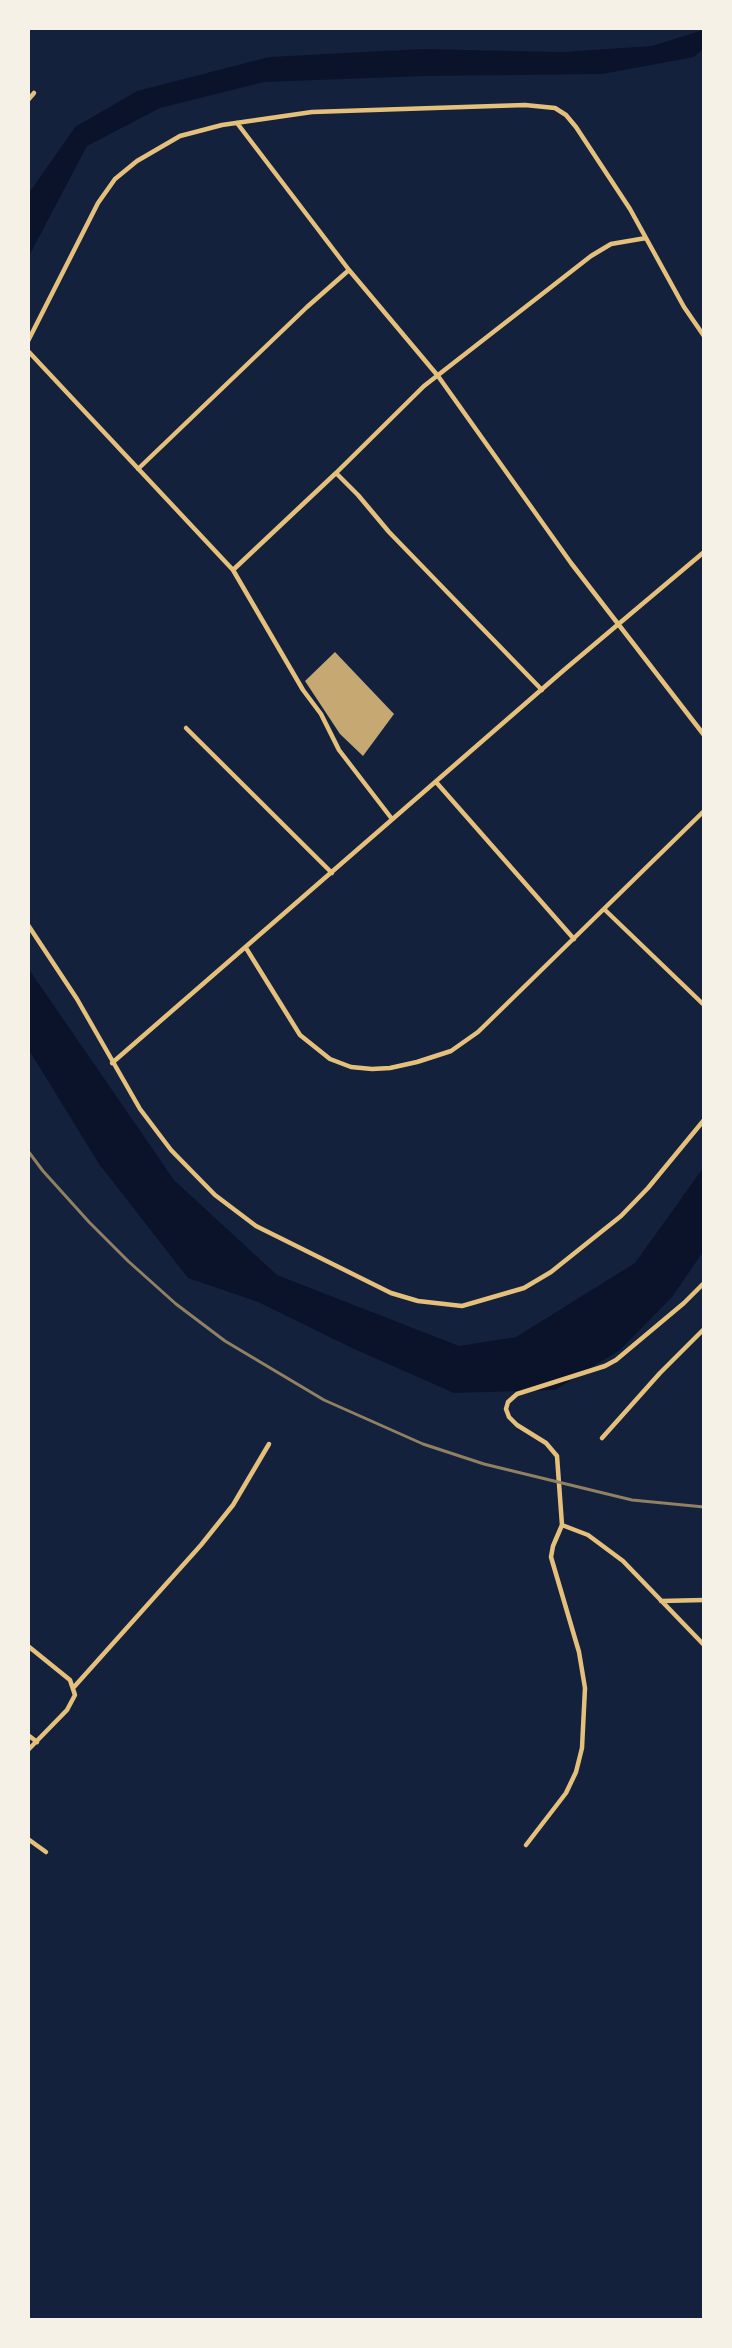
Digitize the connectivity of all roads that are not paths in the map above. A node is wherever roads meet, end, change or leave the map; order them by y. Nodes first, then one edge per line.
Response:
1 (34, 93) dead end
2 (28, 100) edge
3 (237, 123) junction
4 (646, 238) junction
5 (349, 270) junction
6 (704, 336) edge
7 (28, 341) edge
8 (28, 351) edge
9 (438, 376) junction
10 (138, 469) junction
11 (336, 473) junction
12 (704, 552) edge
13 (233, 570) junction
14 (618, 623) junction
15 (542, 690) junction
16 (186, 728) dead end
17 (704, 735) edge
18 (436, 782) junction
19 (704, 811) edge
20 (392, 819) junction
21 (332, 873) junction
22 (604, 909) junction
23 (28, 925) edge
24 (574, 939) junction
25 (246, 948) junction
26 (704, 1005) edge
27 (112, 1063) junction
28 (704, 1120) edge
29 (704, 1283) edge
30 (704, 1329) edge
31 (602, 1438) dead end
32 (269, 1444) dead end
33 (562, 1525) junction
34 (704, 1600) edge
35 (661, 1601) junction
36 (704, 1645) edge
37 (28, 1646) edge
38 (74, 1687) junction
39 (28, 1735) edge
40 (37, 1742) junction
41 (28, 1750) edge
42 (28, 1839) edge
43 (526, 1845) dead end
44 (46, 1852) dead end

1 - 2 street
3 - 4 street
3 - 5 street
3 - 7 street
4 - 6 street
4 - 9 street
5 - 9 street
5 - 10 street
8 - 10 street
9 - 11 street
9 - 14 street
10 - 13 street
11 - 13 street
11 - 15 street
12 - 14 street
13 - 20 street
14 - 15 street
14 - 17 street
15 - 18 street
16 - 21 street
18 - 20 street
18 - 24 street
19 - 22 street
20 - 21 street
21 - 25 street
22 - 24 street
22 - 26 street
23 - 27 street
24 - 25 street
25 - 27 street
27 - 28 street
29 - 33 street
30 - 31 street
32 - 38 street
33 - 35 street
33 - 43 street
34 - 35 street
35 - 36 street
37 - 38 street
38 - 40 street
39 - 40 street
40 - 41 street
42 - 44 street

